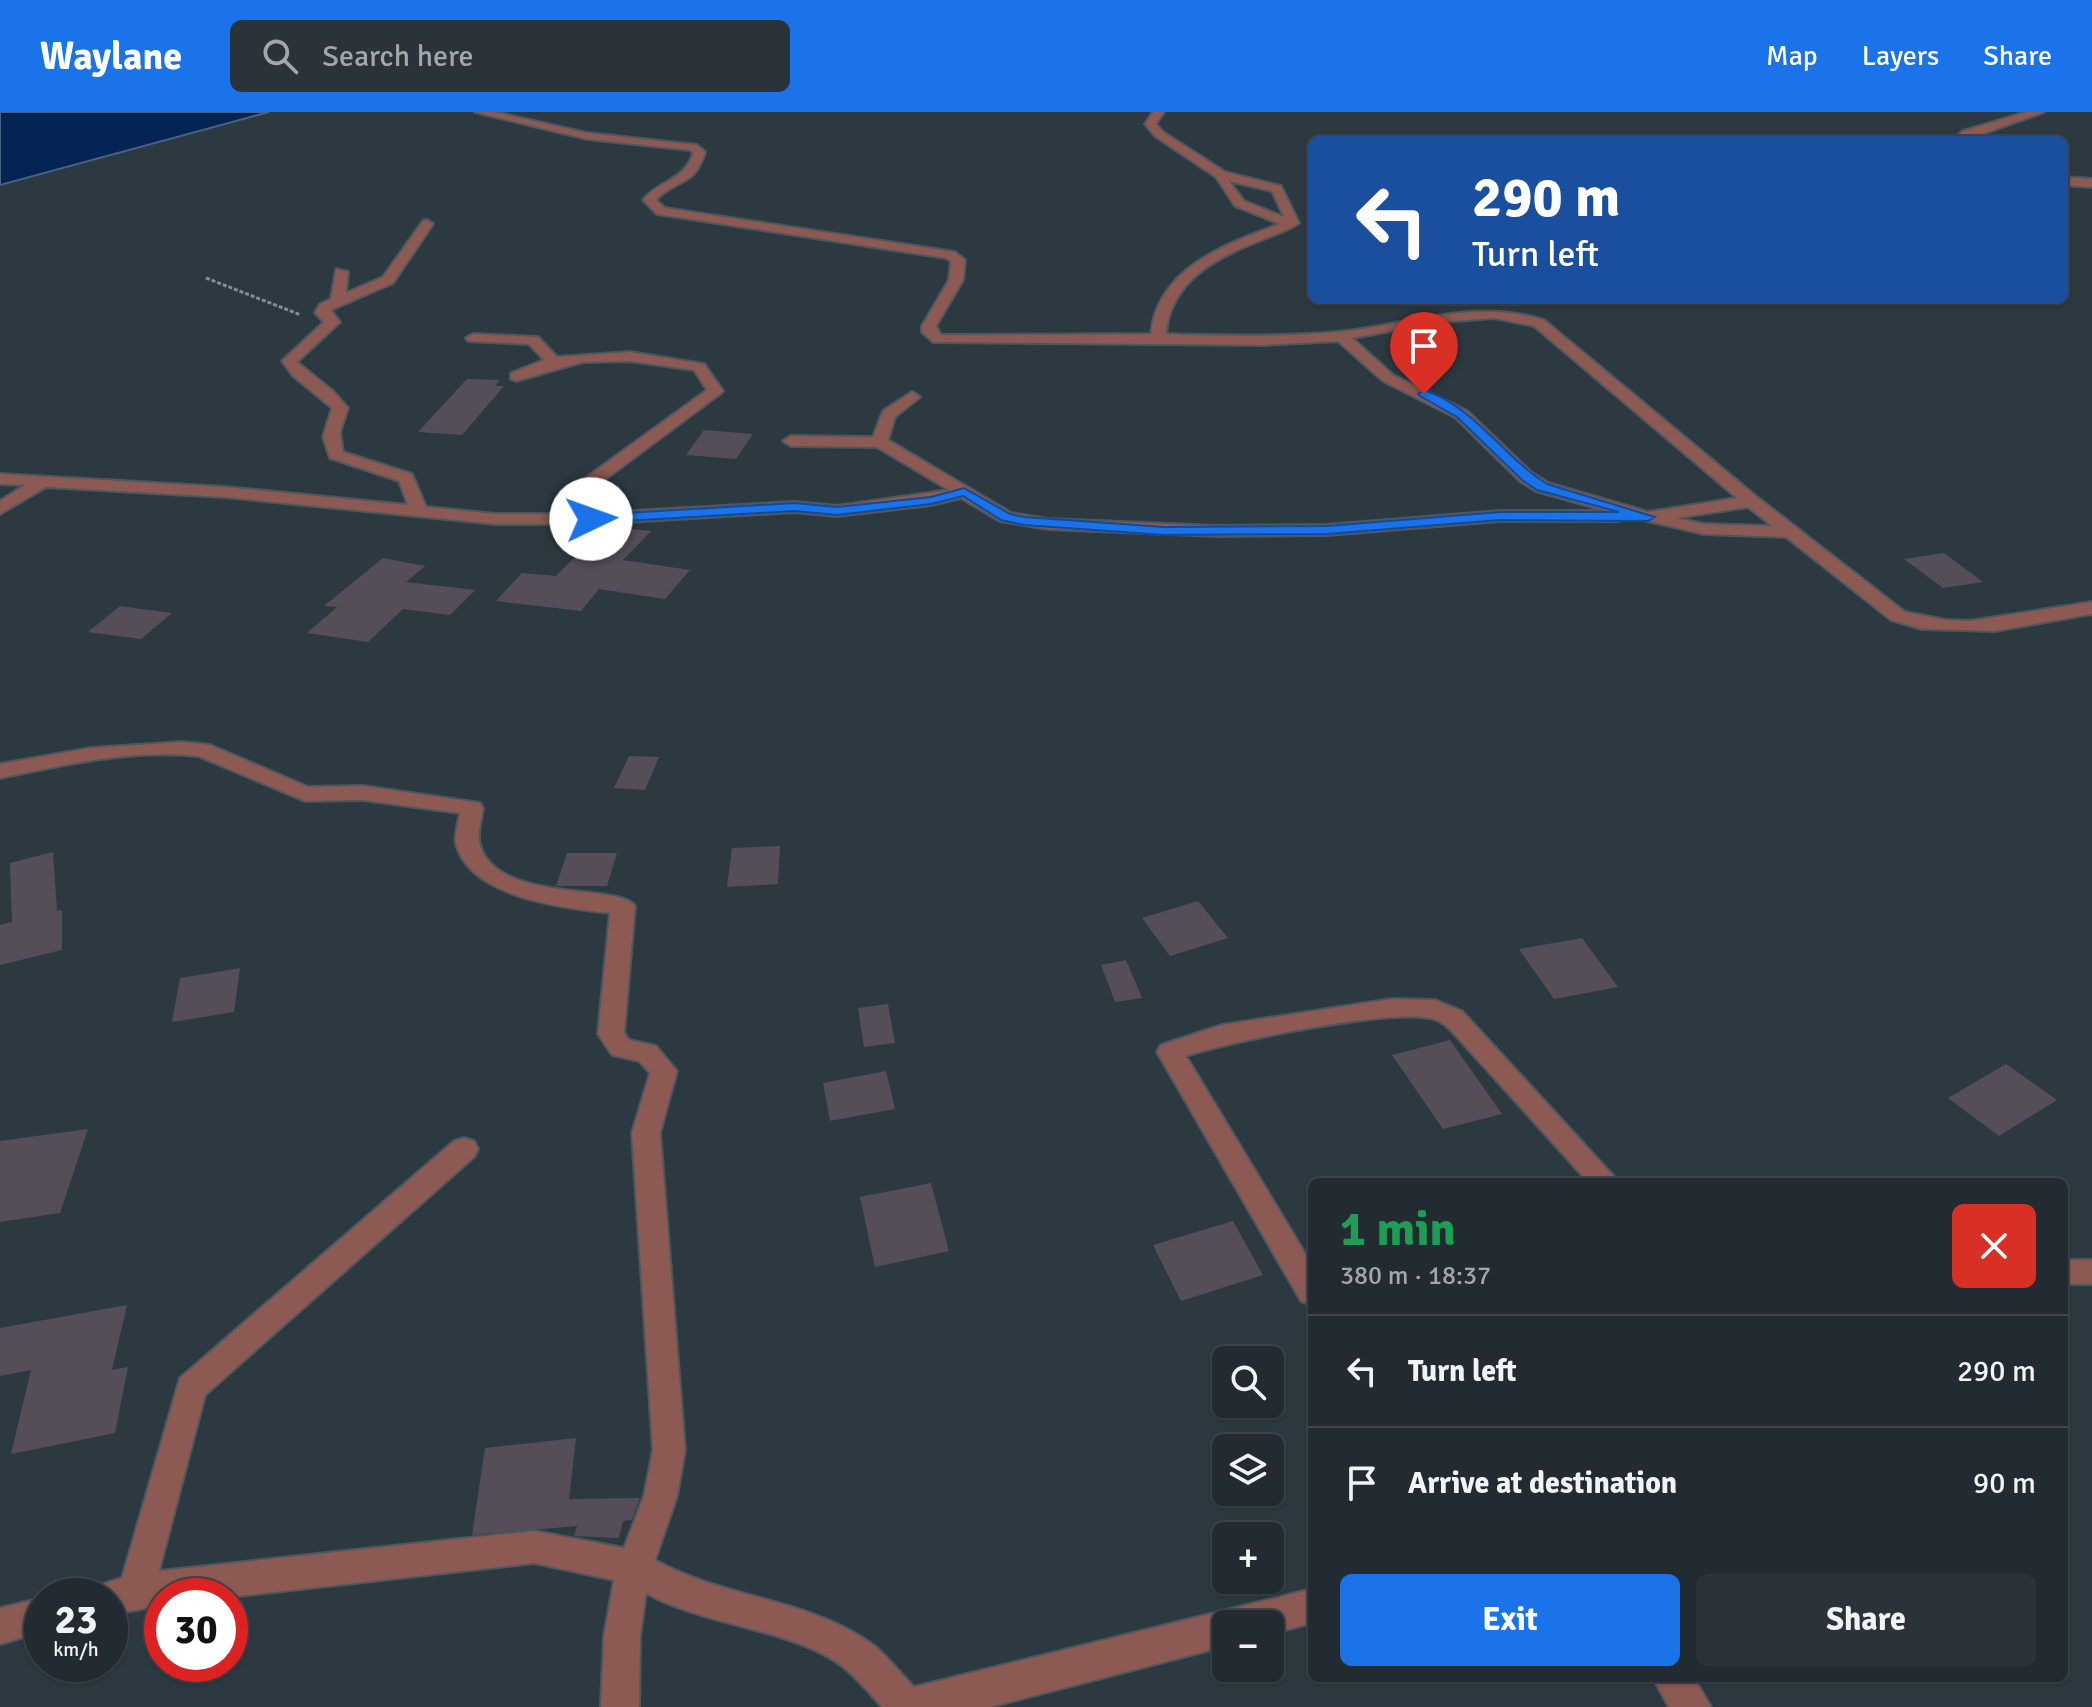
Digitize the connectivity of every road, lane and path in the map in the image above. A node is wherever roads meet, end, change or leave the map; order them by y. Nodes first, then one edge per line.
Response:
1 (480, 112) edge
2 (1159, 112) edge
3 (2039, 112) edge
4 (1963, 136) edge
5 (2092, 172) edge
6 (1221, 175) junction
7 (2068, 180) edge
8 (2068, 180) edge
9 (2092, 183) edge
10 (1293, 223) junction
11 (427, 224) dead end
12 (341, 272) dead end
13 (206, 278) dead end
14 (338, 301) junction
15 (322, 313) junction
16 (1341, 336) junction
17 (473, 338) dead end
18 (1158, 338) junction
19 (554, 362) junction
20 (516, 376) dead end
21 (912, 397) dead end
22 (791, 441) dead end
23 (880, 442) junction
24 (0, 479) edge
25 (43, 481) junction
26 (964, 492) junction
27 (1751, 501) junction
28 (0, 509) edge
29 (419, 511) junction
30 (1648, 517) junction
31 (591, 519) junction
32 (1790, 532) junction
33 (2092, 608) edge
34 (0, 771) edge
35 (464, 1149) dead end
36 (1601, 1178) edge
37 (2068, 1272) edge
38 (2092, 1272) edge
39 (1308, 1285) edge
40 (634, 1567) junction
41 (128, 1579) edge
42 (128, 1593) edge
43 (1308, 1607) edge
44 (1284, 1613) edge
45 (24, 1620) edge
46 (0, 1626) edge
47 (1212, 1632) edge
48 (1674, 1682) edge
49 (620, 1707) edge
50 (907, 1707) edge
51 (1692, 1707) edge

1 - 18 street
2 - 6 street
3 - 4 street
5 - 7 street
6 - 10 street
6 - 10 street
8 - 9 street
10 - 18 street
11 - 14 street
12 - 14 street
13 - 15 path
14 - 15 street
15 - 29 street
16 - 18 street
16 - 27 street
16 - 30 street
17 - 19 street
19 - 20 street
19 - 31 street
21 - 23 street
22 - 23 street
23 - 26 street
24 - 25 street
25 - 28 street
25 - 29 street
26 - 30 street
26 - 31 street
27 - 30 street
27 - 32 street
29 - 31 street
30 - 32 street
32 - 33 street
34 - 40 street
35 - 41 street
36 - 39 street
37 - 38 street
40 - 42 street
40 - 49 street
40 - 50 street
43 - 44 street
45 - 46 street
47 - 50 street
48 - 51 street

